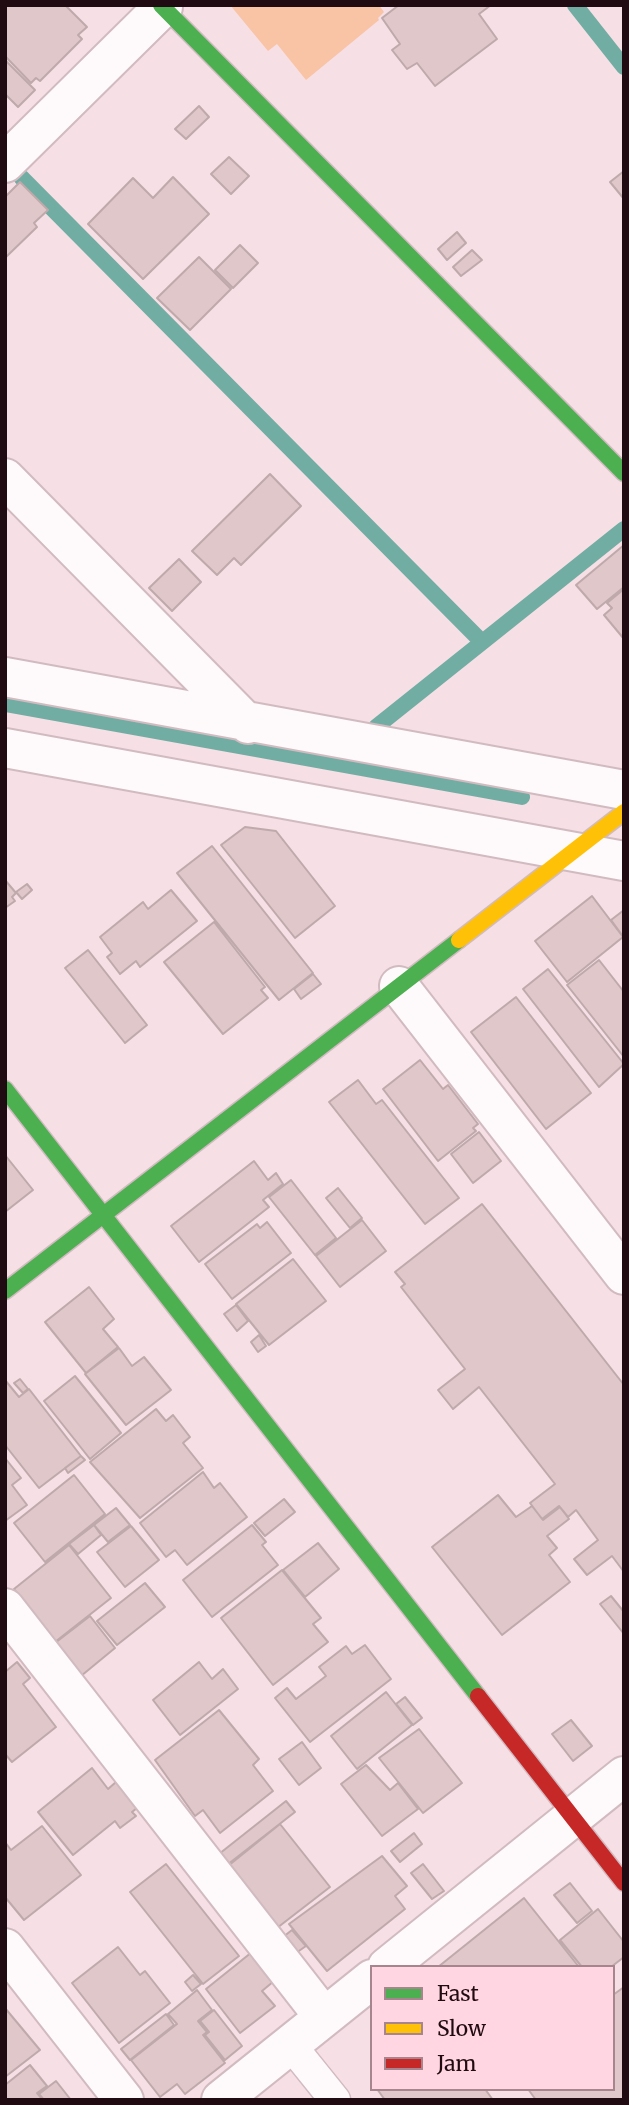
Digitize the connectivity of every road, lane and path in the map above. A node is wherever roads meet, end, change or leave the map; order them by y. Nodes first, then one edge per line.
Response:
1 (163, 6) edge
2 (5, 163) edge
3 (624, 473) edge
4 (5, 478) edge
5 (5, 677) edge
6 (248, 724) junction
7 (5, 748) edge
8 (624, 790) edge
9 (624, 812) edge
10 (571, 852) junction
11 (624, 861) edge
12 (399, 986) junction
13 (5, 1088) edge
14 (104, 1215) junction
15 (624, 1275) edge
16 (5, 1291) edge
17 (5, 1608) edge
18 (624, 1776) edge
19 (573, 1817) junction
20 (624, 1883) edge
21 (5, 1948) edge
22 (389, 1965) edge
23 (370, 1981) edge
24 (324, 2017) junction
25 (290, 2044) junction
26 (124, 2100) edge
27 (221, 2100) edge
28 (335, 2100) edge

1 - 2 street
1 - 3 street
4 - 6 street
5 - 6 street
6 - 8 street
7 - 10 street
9 - 10 street
10 - 11 street
10 - 12 street
12 - 14 street
12 - 15 street
13 - 14 street
14 - 16 street
14 - 19 street
17 - 24 street
18 - 19 street
19 - 20 street
19 - 22 street
21 - 26 street
23 - 24 street
24 - 25 street
25 - 27 street
25 - 28 lane

